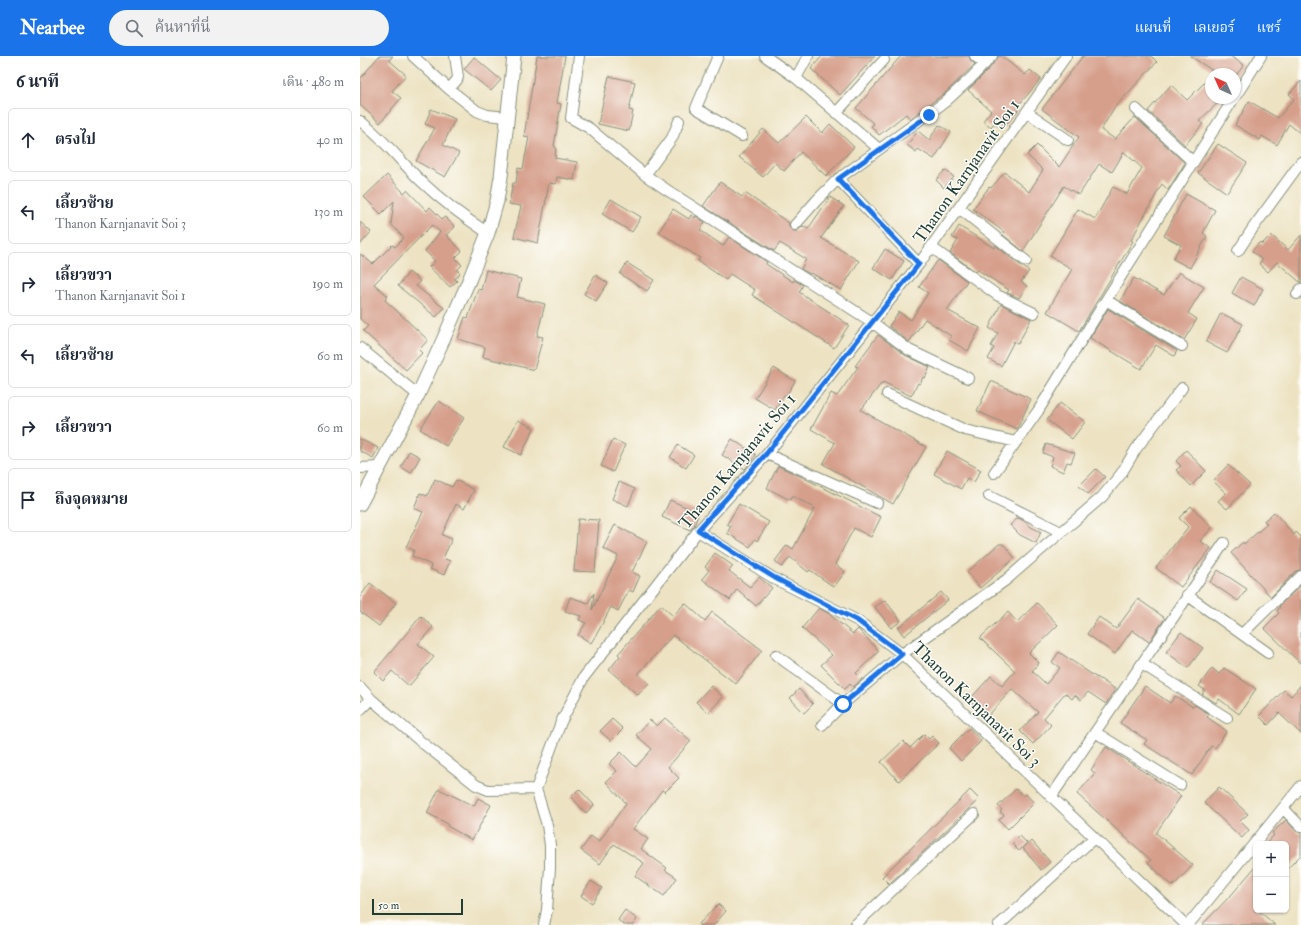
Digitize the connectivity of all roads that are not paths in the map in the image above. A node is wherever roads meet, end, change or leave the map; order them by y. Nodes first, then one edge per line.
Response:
1 (413, 56) edge
2 (455, 56) edge
3 (514, 56) edge
4 (579, 56) edge
5 (718, 56) edge
6 (764, 56) edge
7 (808, 56) edge
8 (975, 56) edge
9 (1066, 56) edge
10 (1261, 56) edge
11 (884, 60) dead end
12 (988, 60) edge
13 (796, 78) junction
14 (1241, 88) edge
15 (449, 89) junction
16 (1230, 104) edge
17 (1136, 109) dead end
18 (1027, 112) junction
19 (836, 113) junction
20 (507, 117) junction
21 (360, 121) edge
22 (679, 121) dead end
23 (742, 136) dead end
24 (1068, 140) dead end
25 (879, 149) junction
26 (1193, 162) junction
27 (1301, 162) edge
28 (645, 175) junction
29 (838, 179) junction
30 (959, 208) junction
31 (795, 225) dead end
32 (488, 233) junction
33 (931, 247) junction
34 (1238, 251) dead end
35 (1026, 261) dead end
36 (919, 264) junction
37 (1106, 300) junction
38 (1034, 313) dead end
39 (872, 322) junction
40 (1182, 346) dead end
41 (360, 348) edge
42 (968, 378) dead end
43 (1182, 388) dead end
44 (887, 394) dead end
45 (418, 395) junction
46 (1016, 442) junction
47 (766, 454) junction
48 (380, 466) junction
49 (360, 468) edge
50 (994, 472) dead end
51 (989, 496) dead end
52 (360, 504) edge
53 (876, 504) dead end
54 (698, 530) junction
55 (1061, 532) junction
56 (1224, 543) dead end
57 (1301, 576) edge
58 (1187, 595) junction
59 (1242, 634) junction
60 (1268, 653) dead end
61 (902, 654) junction
62 (776, 655) dead end
63 (1142, 664) junction
64 (360, 687) edge
65 (371, 699) junction
66 (843, 704) junction
67 (360, 710) edge
68 (1227, 718) dead end
69 (822, 725) dead end
70 (1095, 732) junction
71 (1180, 785) dead end
72 (1301, 786) edge
73 (536, 789) junction
74 (1051, 797) junction
75 (1283, 808) junction
76 (974, 814) dead end
77 (1301, 827) edge
78 (1094, 838) junction
79 (544, 925) edge
80 (855, 925) edge
81 (999, 925) edge
82 (1187, 925) edge

1 - 15 street
2 - 15 street
3 - 20 street
4 - 28 street
5 - 23 street
6 - 13 street
7 - 13 street
8 - 12 street
9 - 18 street, Thanon Karnjanavit Soi 1
10 - 14 street
11 - 19 street
12 - 25 street
13 - 19 street
15 - 20 street
16 - 26 street
17 - 26 street
18 - 24 street
18 - 30 street, Thanon Karnjanavit Soi 1
19 - 25 street
20 - 32 street
21 - 32 street
22 - 28 street
25 - 29 street
26 - 37 street
27 - 34 street
28 - 39 street
29 - 31 street
29 - 36 street
30 - 33 street, Thanon Karnjanavit Soi 1
30 - 35 street
32 - 45 street
33 - 36 street, Thanon Karnjanavit Soi 1
33 - 38 street
36 - 39 street, Thanon Karnjanavit Soi 1
37 - 40 street
37 - 46 street
39 - 42 street
39 - 47 street, Thanon Karnjanavit Soi 1
41 - 45 street
43 - 55 street
44 - 46 street
45 - 48 street
46 - 50 street
47 - 53 street
47 - 54 street, Thanon Karnjanavit Soi 1
48 - 49 street
48 - 52 street
51 - 55 street
54 - 61 street, Thanon Karnjanavit Soi 3
54 - 73 street, Thanon Karnjanavit Soi 1
55 - 61 street
56 - 58 street
57 - 59 street
58 - 59 street
58 - 63 street
59 - 60 street
61 - 66 street
61 - 74 street, Thanon Karnjanavit Soi 3
62 - 66 street
63 - 68 street
63 - 70 street
64 - 65 street
65 - 67 street
65 - 73 street
66 - 69 street
70 - 71 street
70 - 74 street
72 - 75 street
73 - 79 street
74 - 78 street, Thanon Karnjanavit Soi 3
75 - 77 street
75 - 82 street
76 - 80 street
78 - 81 street
78 - 82 street, Thanon Karnjanavit Soi 3

